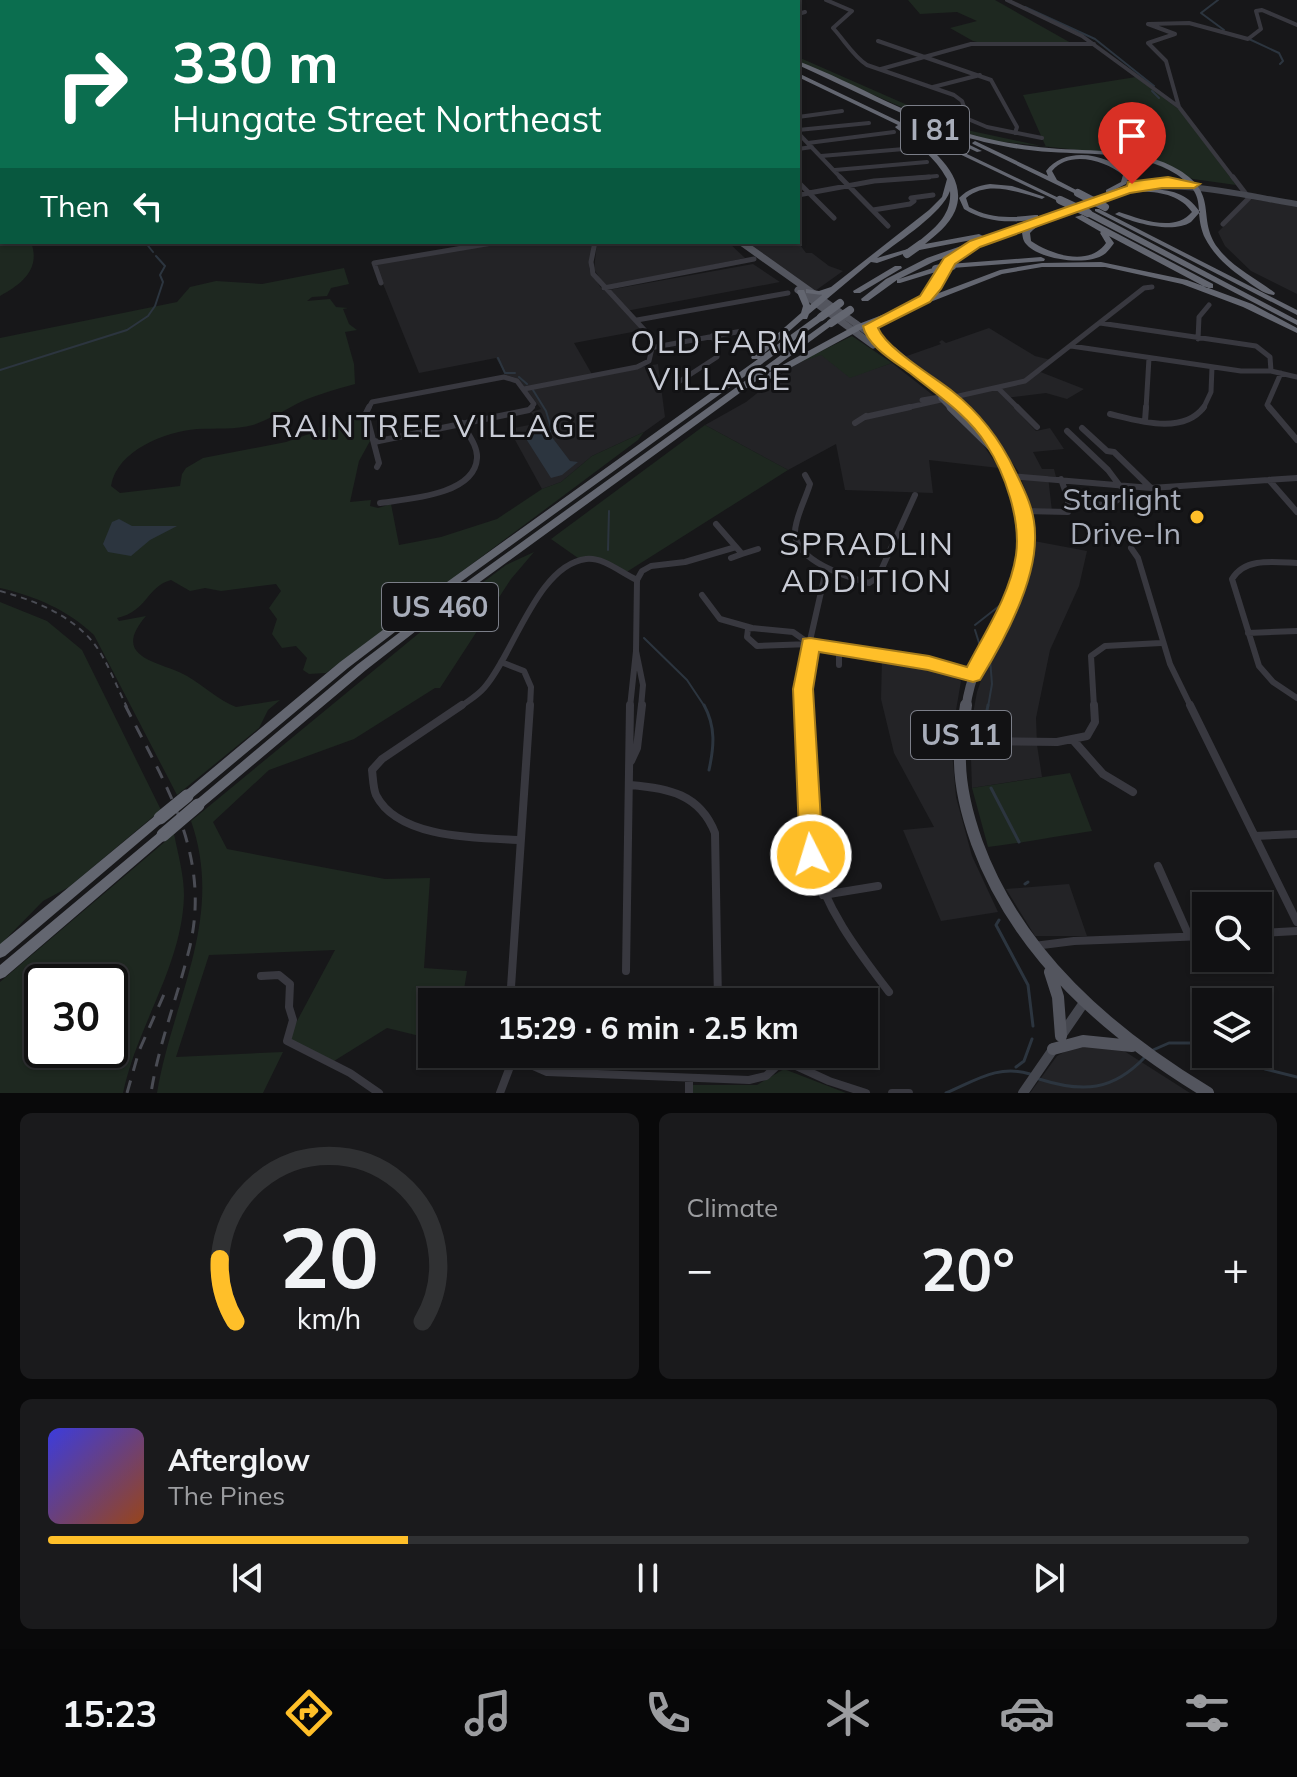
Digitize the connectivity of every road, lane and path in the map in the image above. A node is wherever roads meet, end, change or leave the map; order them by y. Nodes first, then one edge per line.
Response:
1 (826, 0) edge
2 (1007, 0) edge
3 (805, 12) dead end
4 (800, 13) edge
5 (1297, 25) edge
6 (878, 41) dead end
7 (1094, 44) junction
8 (929, 58) junction
9 (800, 67) edge
10 (800, 67) edge
11 (878, 70) junction
12 (980, 75) junction
13 (800, 79) edge
14 (800, 79) edge
15 (932, 87) junction
16 (1179, 107) junction
17 (842, 111) dead end
18 (800, 117) edge
19 (869, 123) dead end
20 (943, 129) junction
21 (896, 130) junction
22 (800, 131) edge
23 (800, 133) edge
24 (1015, 133) junction
25 (1042, 138) dead end
26 (810, 145) junction
27 (800, 148) edge
28 (916, 148) dead end
29 (821, 156) junction
30 (927, 162) dead end
31 (835, 170) junction
32 (937, 176) dead end
33 (951, 177) junction
34 (1054, 181) junction
35 (1192, 183) junction
36 (800, 184) edge
37 (849, 185) junction
38 (1113, 192) junction
39 (809, 193) junction
40 (1246, 193) junction
41 (800, 195) edge
42 (933, 195) dead end
43 (1074, 195) junction
44 (1042, 197) junction
45 (1056, 201) junction
46 (1297, 204) edge
47 (873, 210) junction
48 (1092, 212) junction
49 (1119, 214) junction
50 (834, 218) dead end
51 (1037, 219) junction
52 (1093, 224) junction
53 (1223, 224) dead end
54 (888, 226) dead end
55 (991, 232) junction
56 (486, 244) edge
57 (595, 244) edge
58 (739, 244) edge
59 (975, 244) junction
60 (759, 260) junction
61 (1105, 265) junction
62 (858, 269) junction
63 (381, 283) dead end
64 (836, 287) junction
65 (1152, 287) dead end
66 (604, 288) junction
67 (857, 291) junction
68 (805, 292) junction
69 (788, 293) dead end
70 (1271, 293) junction
71 (865, 299) junction
72 (820, 302) junction
73 (1209, 305) dead end
74 (913, 306) junction
75 (1249, 306) junction
76 (1297, 306) edge
77 (1297, 313) edge
78 (804, 317) junction
79 (637, 320) junction
80 (876, 321) junction
81 (1100, 323) junction
82 (1297, 323) edge
83 (856, 329) junction
84 (742, 331) dead end
85 (1297, 331) edge
86 (712, 336) junction
87 (1198, 339) junction
88 (1071, 346) junction
89 (650, 348) junction
90 (887, 349) junction
91 (1149, 358) junction
92 (1212, 367) junction
93 (1271, 371) junction
94 (1281, 373) junction
95 (1297, 377) edge
96 (677, 383) dead end
97 (998, 388) junction
98 (524, 389) junction
99 (945, 397) junction
100 (1110, 414) dead end
101 (688, 419) junction
102 (1145, 421) junction
103 (462, 423) junction
104 (855, 423) dead end
105 (1037, 427) dead end
106 (1082, 428) dead end
107 (1067, 431) dead end
108 (1297, 440) edge
109 (374, 442) junction
110 (1107, 451) junction
111 (1096, 457) junction
112 (377, 467) dead end
113 (805, 475) dead end
114 (1011, 476) junction
115 (1297, 478) edge
116 (1061, 479) junction
117 (1269, 480) junction
118 (1121, 486) junction
119 (1151, 488) junction
120 (915, 495) dead end
121 (1068, 499) junction
122 (380, 503) dead end
123 (1024, 511) junction
124 (1297, 512) edge
125 (716, 524) dead end
126 (736, 547) junction
127 (1131, 548) dead end
128 (758, 549) dead end
129 (742, 554) junction
130 (731, 558) dead end
131 (1297, 563) edge
132 (826, 570) junction
133 (637, 580) junction
134 (702, 595) dead end
135 (752, 628) junction
136 (778, 630) junction
137 (1297, 631) edge
138 (1248, 633) junction
139 (799, 635) junction
140 (1161, 643) junction
141 (778, 644) junction
142 (797, 644) junction
143 (810, 644) junction
144 (839, 649) junction
145 (501, 662) junction
146 (839, 665) dead end
147 (973, 676) junction
148 (1297, 698) edge
149 (1073, 740) junction
150 (960, 741) junction
151 (630, 785) junction
152 (1133, 792) dead end
153 (1297, 834) edge
154 (1255, 836) junction
155 (520, 840) junction
156 (1158, 866) dead end
157 (878, 886) dead end
158 (823, 895) junction
159 (1297, 922) edge
160 (1297, 931) edge
161 (1272, 932) edge
162 (1189, 936) joint
163 (1032, 947) junction
164 (0, 952) edge
165 (1049, 968) junction
166 (626, 971) dead end
167 (0, 973) edge
168 (261, 976) dead end
169 (511, 988) edge
170 (718, 988) edge
171 (889, 992) dead end
172 (1083, 1004) junction
173 (1061, 1036) junction
174 (1133, 1047) junction
175 (1053, 1049) junction
176 (509, 1068) edge
177 (540, 1068) edge
178 (775, 1068) edge
179 (800, 1068) edge
180 (689, 1078) junction
181 (379, 1093) edge
182 (500, 1093) edge
183 (689, 1093) edge
184 (866, 1093) edge
185 (892, 1093) edge
186 (909, 1093) edge
187 (1023, 1093) edge
188 (1208, 1093) edge

1 - 11 street
2 - 7 street
3 - 4 street
5 - 16 street
6 - 8 street
7 - 8 street
7 - 16 street
8 - 11 street
8 - 12 street
9 - 20 highway
10 - 43 highway, I 81
11 - 15 street
12 - 15 street
12 - 24 street
13 - 21 highway
14 - 45 highway, I 81
15 - 24 street
16 - 40 street
17 - 18 street
19 - 22 street
20 - 34 highway
20 - 35 highway
21 - 26 street
21 - 33 highway
21 - 44 highway
23 - 26 street
24 - 25 street
26 - 27 street
26 - 29 street
28 - 29 street
29 - 31 street
30 - 31 street
31 - 37 street
32 - 37 street
33 - 62 highway
33 - 67 highway, US 460, bridge
34 - 38 highway
34 - 43 highway
35 - 38 street
35 - 40 street
35 - 70 highway
36 - 39 street
37 - 39 street
37 - 47 street
38 - 49 highway, US 460
38 - 51 highway, US 460
39 - 41 street
39 - 50 street
40 - 46 street
40 - 53 street
42 - 47 street
43 - 48 highway, I 81
44 - 45 highway
44 - 51 highway
45 - 48 highway
47 - 54 street
48 - 49 highway, US 460
48 - 52 highway
48 - 77 highway, I 81
48 - 82 highway, I 81
49 - 70 highway
51 - 52 highway
51 - 55 highway, US 460
51 - 59 highway, US 460
52 - 75 highway
55 - 62 highway
55 - 67 highway, US 460
56 - 63 street
57 - 66 street
58 - 60 main road, US 11
59 - 71 highway, US 460
59 - 74 highway
60 - 66 street
60 - 68 main road, US 11
60 - 68 main road, US 11
61 - 71 highway, bridge
61 - 74 highway
61 - 75 highway
62 - 64 highway
64 - 68 highway
64 - 72 highway
65 - 81 street
66 - 79 street
67 - 101 highway, US 460, bridge
68 - 72 main road, US 11
68 - 78 highway
69 - 79 street
70 - 76 highway
71 - 101 highway, US 460, bridge
72 - 78 highway
72 - 83 main road, US 11
73 - 87 street
74 - 80 highway
75 - 85 highway
78 - 101 highway
79 - 89 street
80 - 83 highway
80 - 90 highway
81 - 87 street
81 - 88 street
83 - 90 main road, US 11
83 - 99 main road, US 11
83 - 101 highway
84 - 86 street
86 - 89 street
86 - 96 street
87 - 93 street
88 - 91 street
88 - 97 street
89 - 98 street
90 - 99 main road, US 11
91 - 92 street
91 - 102 street
92 - 93 street
92 - 102 street
93 - 94 street
94 - 95 street
94 - 108 street
97 - 99 street
97 - 105 street
98 - 103 street
98 - 109 street
99 - 104 street
99 - 114 main road, US 11
100 - 102 street
101 - 164 highway, US 460, bridge
101 - 167 highway, US 460, bridge
103 - 109 street
103 - 122 street
106 - 110 street
107 - 111 street
109 - 112 street
110 - 111 street
110 - 119 street
111 - 118 street
113 - 132 street
114 - 116 street
114 - 123 main road, US 11
115 - 117 street
116 - 118 street
116 - 121 street
117 - 119 street
117 - 124 street
118 - 119 street
118 - 121 street
120 - 132 street
121 - 123 street
123 - 147 main road, US 11
125 - 126 street
126 - 129 street
126 - 133 street
127 - 140 street
128 - 129 street
129 - 130 street
131 - 138 street
132 - 143 street
133 - 145 street
133 - 151 street
134 - 135 street
135 - 136 street
135 - 141 street
136 - 139 street
136 - 141 street
137 - 138 street
138 - 148 street
139 - 142 street
139 - 143 street
140 - 149 street
140 - 154 street
141 - 142 street
142 - 143 street
143 - 144 street
143 - 158 street
144 - 146 street
144 - 147 street
145 - 155 street
145 - 155 street
147 - 150 main road, US 11
149 - 150 street
149 - 152 street
150 - 163 main road, US 11
151 - 166 street
151 - 170 street
153 - 154 street
154 - 159 street
155 - 169 street
156 - 162 street
157 - 158 street
158 - 171 street
160 - 161 street
162 - 163 street
163 - 165 main road, US 11
165 - 172 main road, US 11
165 - 173 main road
168 - 181 street
172 - 173 street
172 - 174 main road, US 11
173 - 175 street
174 - 175 main road
174 - 188 main road, US 11
175 - 187 street
176 - 182 street
177 - 180 street
178 - 180 street
179 - 184 street
180 - 183 street
185 - 186 street

